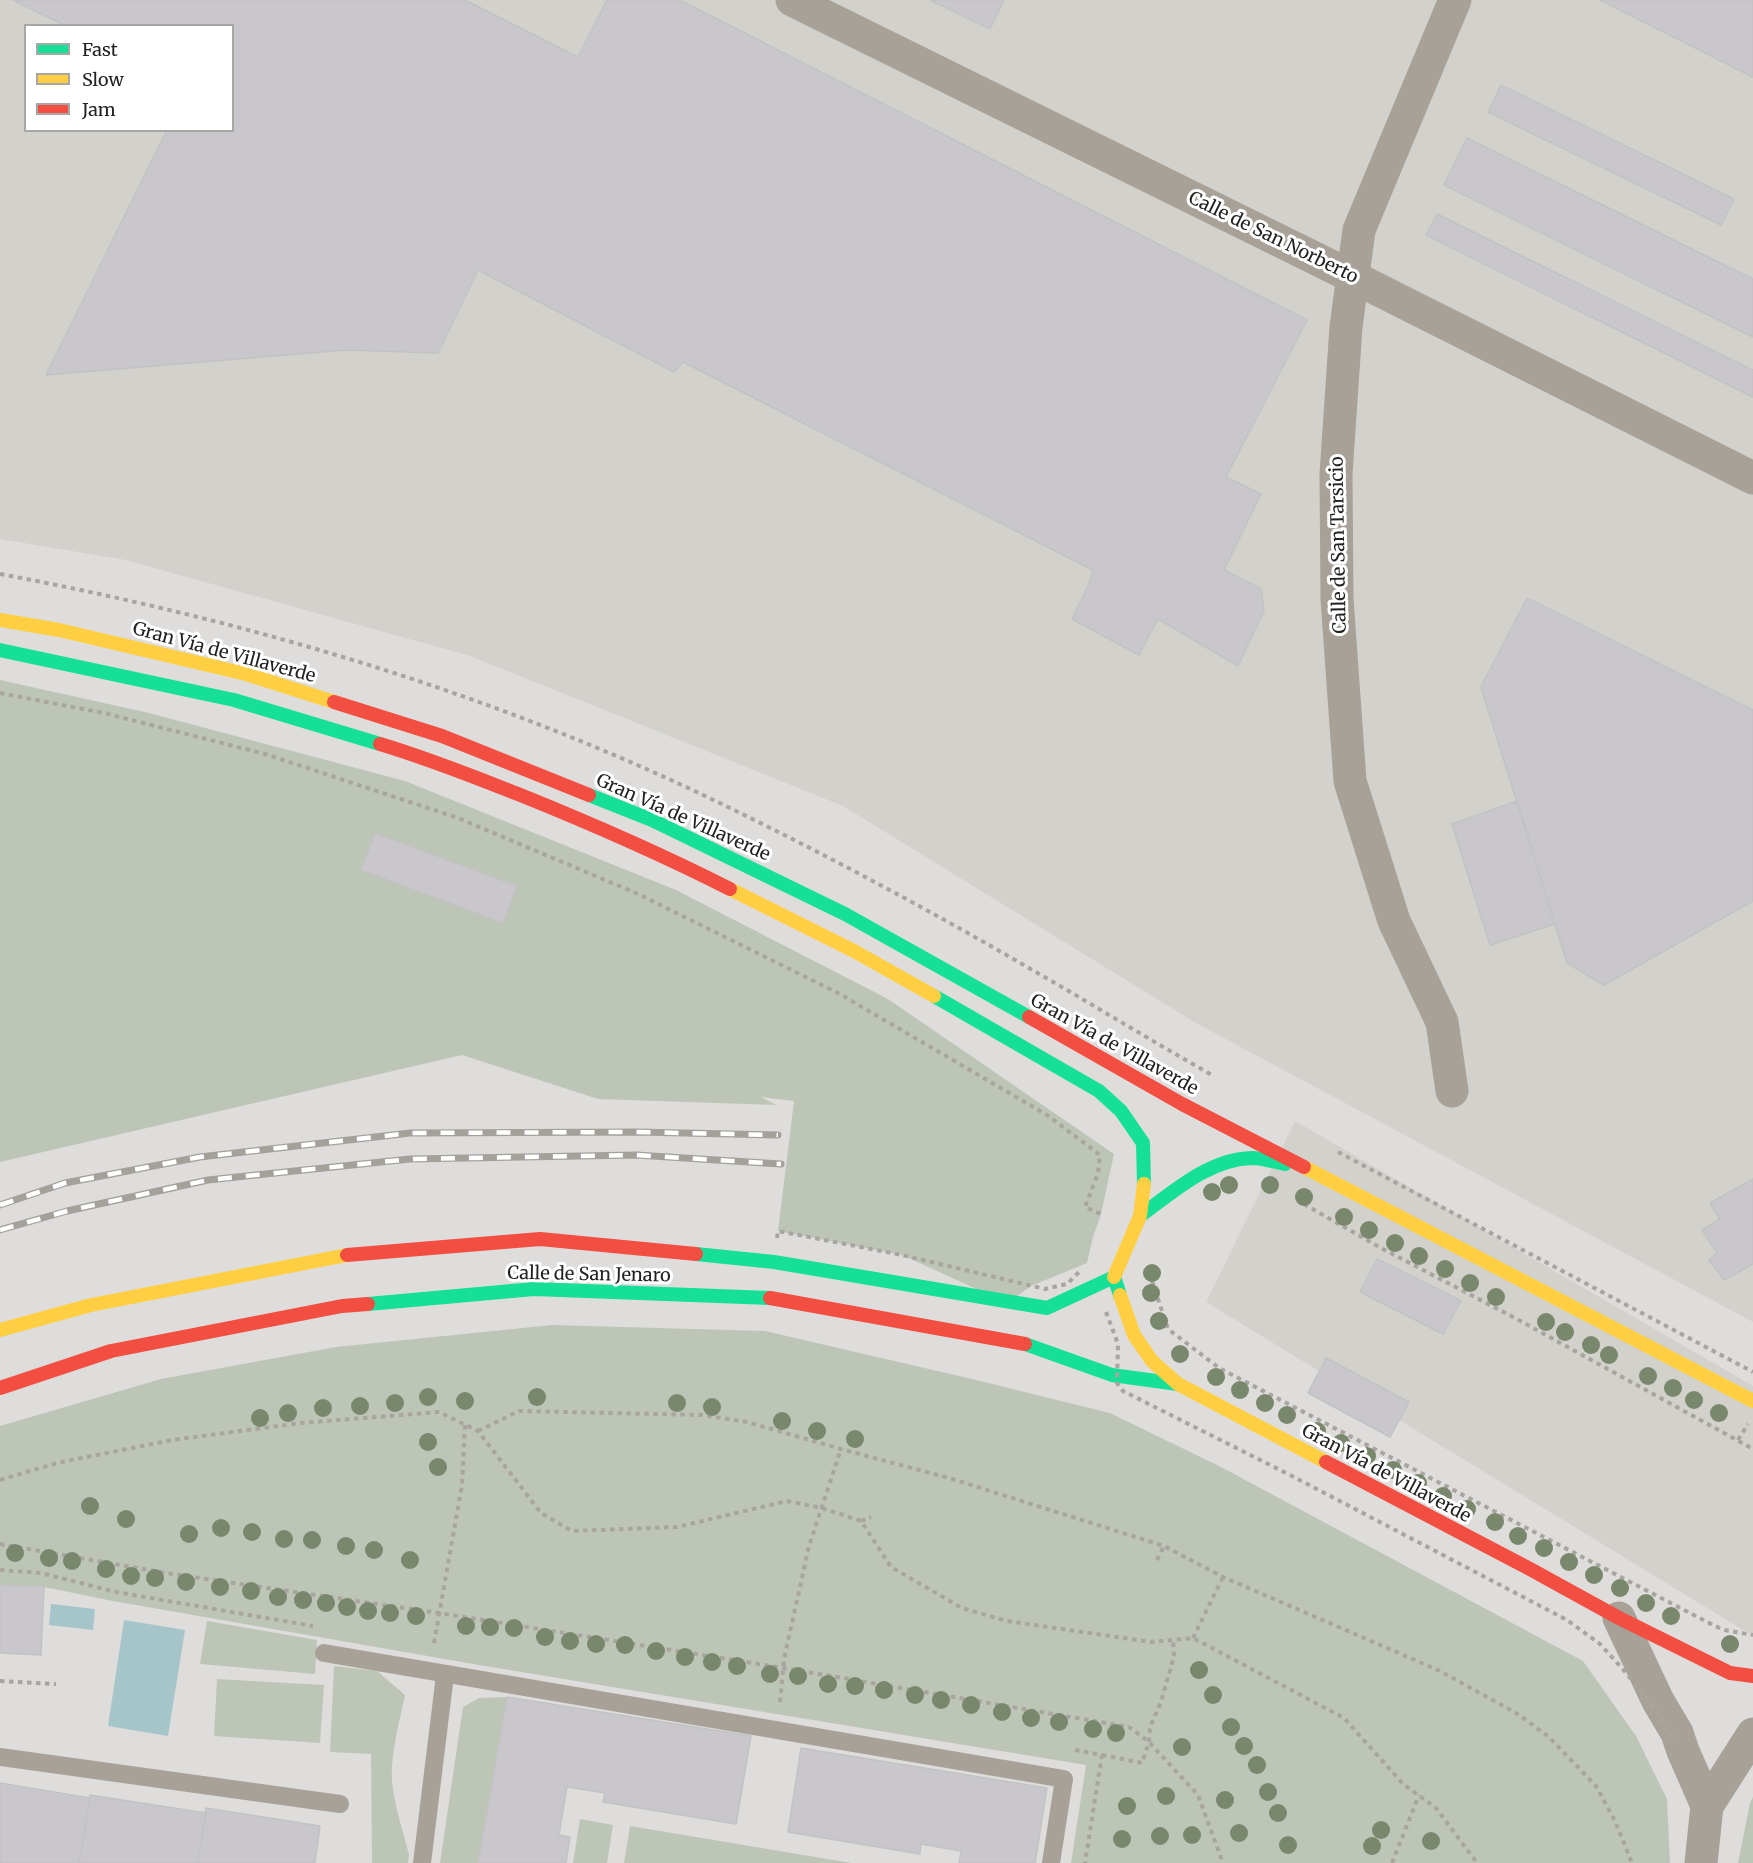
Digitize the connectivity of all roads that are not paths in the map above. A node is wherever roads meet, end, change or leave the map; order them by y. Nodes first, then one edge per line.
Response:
1 (792, 0) edge
2 (1455, 0) edge
3 (1353, 277) junction
4 (1753, 478) edge
5 (0, 620) edge
6 (0, 650) edge
7 (1452, 1091) dead end
8 (1304, 1167) junction
9 (1140, 1216) junction
10 (1114, 1277) junction
11 (0, 1330) edge
12 (1178, 1384) junction
13 (0, 1388) edge
14 (1753, 1401) edge
15 (1619, 1618) junction
16 (324, 1653) dead end
17 (445, 1675) junction
18 (1753, 1676) edge
19 (1753, 1734) edge
20 (0, 1757) edge
21 (340, 1804) dead end
22 (1707, 1806) junction
23 (422, 1863) edge
24 (1051, 1863) edge
25 (1701, 1863) edge

1 - 3 street, Calle de San Norberto
2 - 3 street, Calle de San Tarsicio
3 - 4 street, Calle de San Norberto
3 - 7 street, Calle de San Tarsicio
5 - 8 street, Gran Vía de Villaverde, bridge
6 - 9 street, bridge
8 - 9 street, Gran Vía de Villaverde, bridge
8 - 14 street, Gran Vía de Villaverde
9 - 10 street, bridge
10 - 11 street, Calle de San Jenaro
10 - 12 street, Gran Vía de Villaverde
12 - 13 street, Calle de San Jenaro
12 - 15 street, Gran Vía de Villaverde
15 - 18 street, Gran Vía de Villaverde
15 - 22 street
16 - 17 lane
17 - 23 lane
17 - 24 lane
19 - 22 street
20 - 21 lane
22 - 25 street

